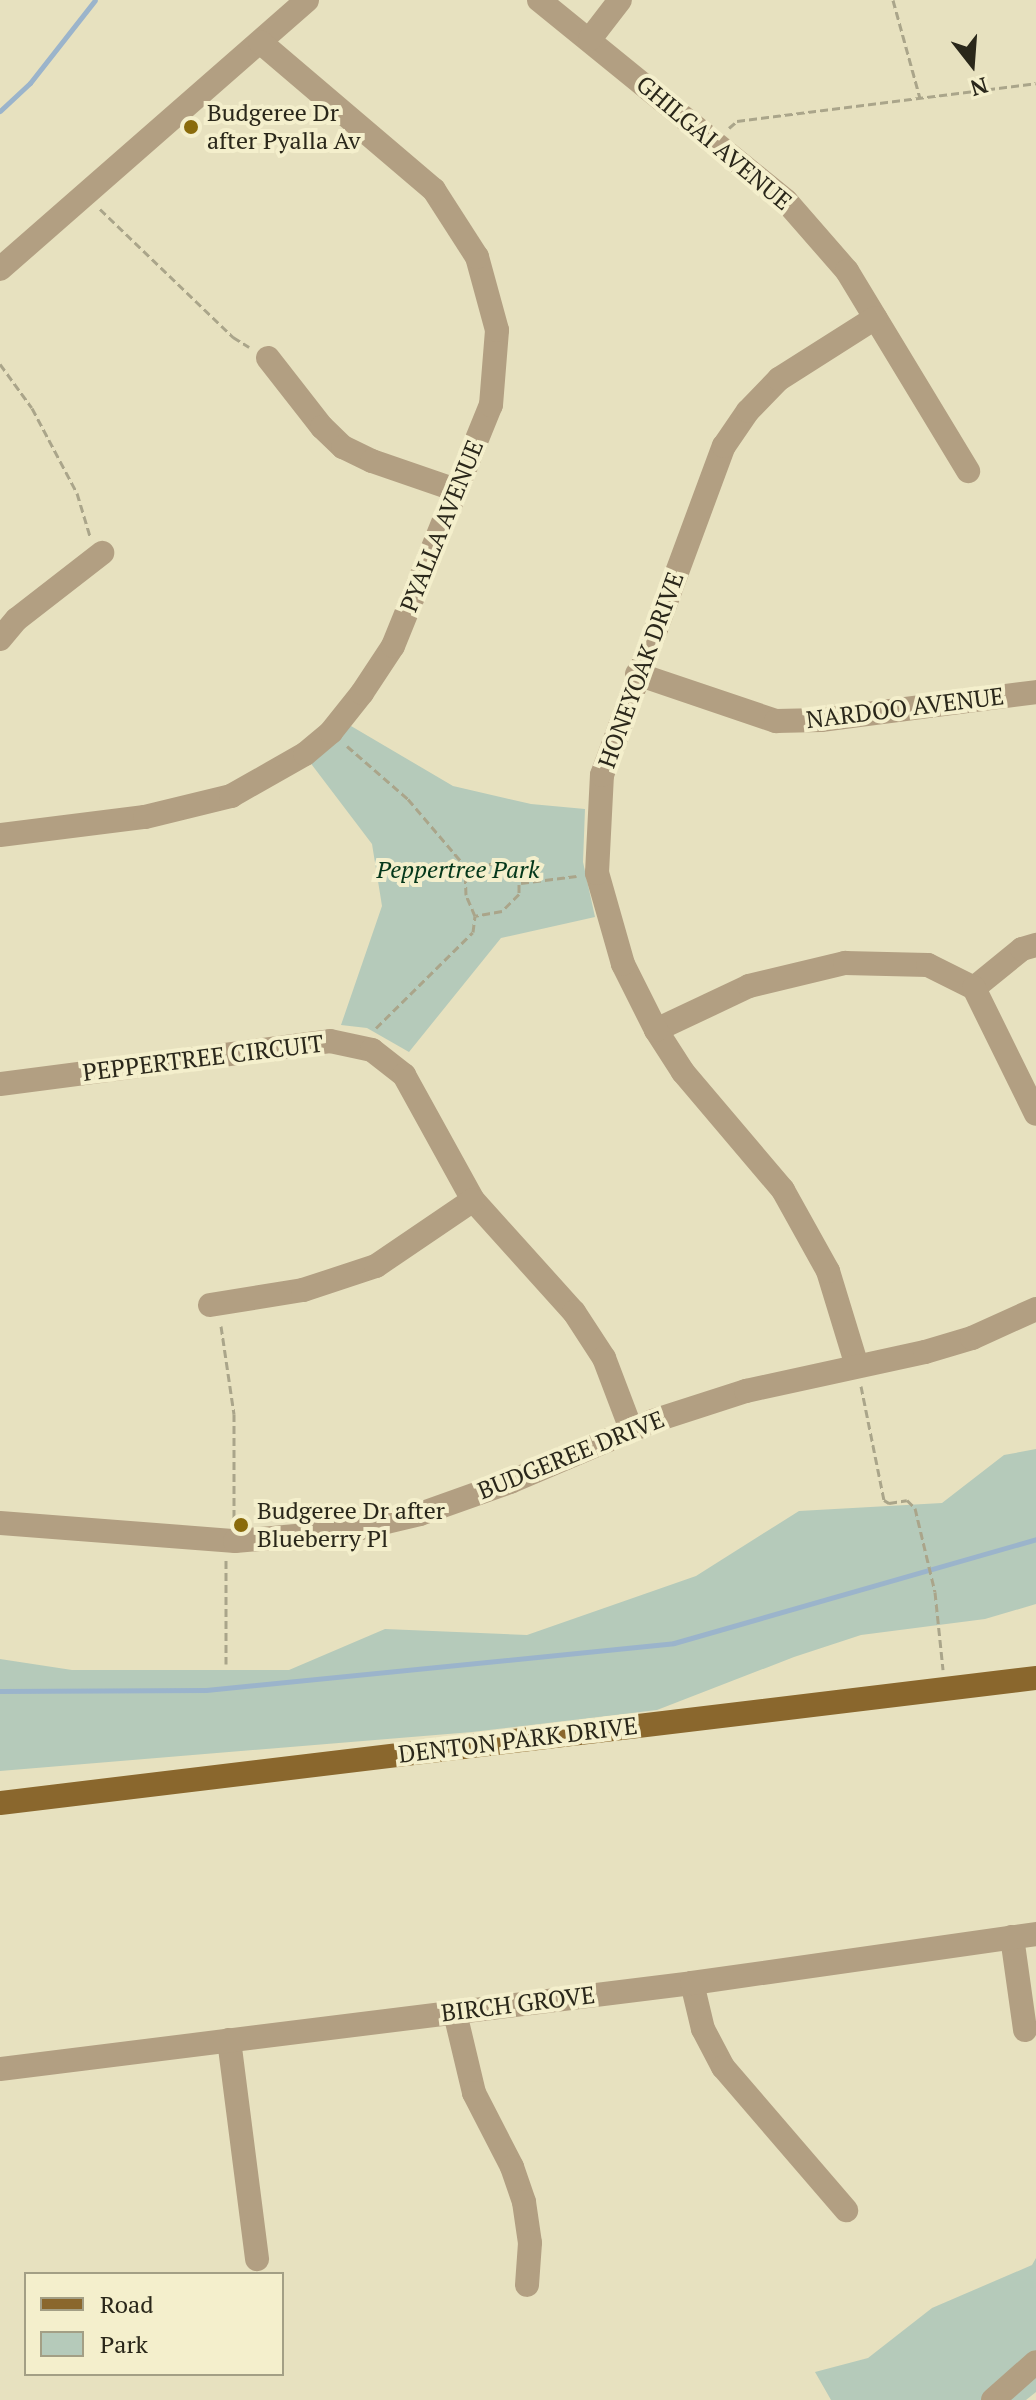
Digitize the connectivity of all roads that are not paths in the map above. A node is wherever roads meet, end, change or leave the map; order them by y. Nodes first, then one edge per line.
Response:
1 (307, 0) edge
2 (539, 0) edge
3 (620, 0) edge
4 (590, 39) junction
5 (260, 42) junction
6 (0, 269) edge
7 (875, 318) junction
8 (268, 358) road end
9 (968, 471) dead end
10 (456, 490) junction
11 (100, 551) road end
12 (0, 639) edge
13 (637, 674) junction
14 (1036, 692) edge
15 (0, 835) edge
16 (1036, 945) edge
17 (974, 988) junction
18 (656, 1030) junction
19 (0, 1084) edge
20 (1036, 1114) edge
21 (473, 1200) junction
22 (210, 1305) road end
23 (1036, 1309) edge
24 (859, 1376) junction
25 (631, 1429) junction
26 (0, 1523) edge
27 (1036, 1678) edge
28 (0, 1803) edge
29 (1036, 1934) edge
30 (1012, 1937) junction
31 (692, 1983) junction
32 (455, 2013) junction
33 (1025, 2030) dead end
34 (229, 2040) junction
35 (0, 2069) edge
36 (846, 2210) dead end
37 (257, 2259) dead end
38 (527, 2285) dead end
39 (1036, 2362) edge
40 (993, 2400) edge

1 - 5 street
2 - 4 street, GHILGAI AVENUE
3 - 4 street
4 - 7 street, GHILGAI AVENUE
5 - 6 street
5 - 10 street, PYALLA AVENUE
7 - 9 street, GHILGAI AVENUE
7 - 13 street, HONEYOAK DRIVE
8 - 10 street
10 - 15 street, PYALLA AVENUE
11 - 12 street
13 - 14 street, NARDOO AVENUE
13 - 18 street, HONEYOAK DRIVE
16 - 17 street
17 - 18 street
17 - 20 street
18 - 24 street, HONEYOAK DRIVE
19 - 21 street, PEPPERTREE CIRCUIT
21 - 22 street
21 - 25 street, PEPPERTREE CIRCUIT
23 - 24 street, BUDGEREE DRIVE
24 - 25 street, BUDGEREE DRIVE
25 - 26 street, BUDGEREE DRIVE
27 - 28 main road, DENTON PARK DRIVE
29 - 30 street, BIRCH GROVE
30 - 31 street, BIRCH GROVE
30 - 33 street
31 - 32 street, BIRCH GROVE
31 - 36 street
32 - 34 street, BIRCH GROVE
32 - 38 street
34 - 35 street, BIRCH GROVE
34 - 37 street
39 - 40 street

